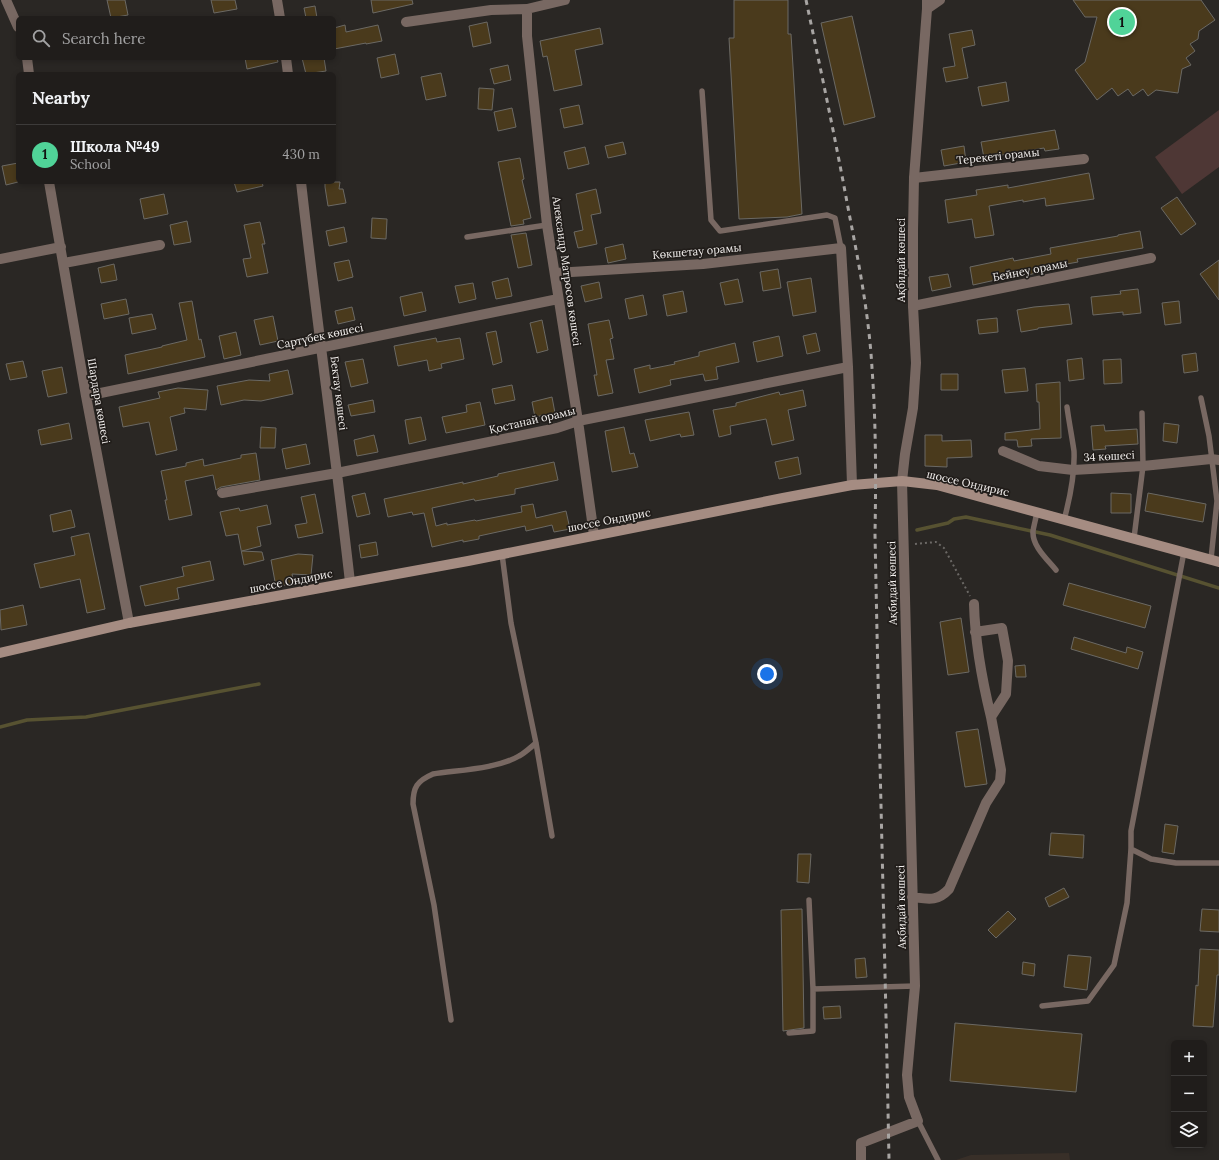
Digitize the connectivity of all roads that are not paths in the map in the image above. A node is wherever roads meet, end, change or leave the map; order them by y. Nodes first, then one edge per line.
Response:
1 (6, 0) edge
2 (277, 0) edge
3 (565, 0) edge
4 (940, 0) edge
5 (927, 5) edge
6 (527, 9) junction
7 (280, 16) edge
8 (16, 22) edge
9 (406, 22) dead end
10 (27, 60) edge
11 (286, 60) edge
12 (29, 72) edge
13 (288, 72) edge
14 (702, 91) dead end
15 (1084, 159) dead end
16 (914, 178) junction
17 (49, 184) edge
18 (302, 184) edge
19 (547, 225) junction
20 (467, 237) dead end
21 (160, 245) dead end
22 (61, 247) junction
23 (841, 248) junction
24 (1151, 258) dead end
25 (0, 259) edge
26 (64, 263) junction
27 (555, 273) junction
28 (558, 299) junction
29 (913, 306) junction
30 (321, 348) junction
31 (848, 367) junction
32 (86, 396) junction
33 (1201, 398) dead end
34 (1067, 407) dead end
35 (1142, 414) dead end
36 (578, 421) junction
37 (1003, 451) dead end
38 (1215, 460) edge
39 (1143, 466) junction
40 (1073, 470) junction
41 (337, 473) junction
42 (902, 482) junction
43 (852, 485) junction
44 (222, 493) dead end
45 (1038, 512) junction
46 (1064, 520) junction
47 (594, 535) junction
48 (1134, 538) junction
49 (1184, 552) junction
50 (502, 554) junction
51 (1215, 561) edge
52 (1056, 570) dead end
53 (350, 582) junction
54 (974, 604) road end
55 (129, 623) junction
56 (975, 632) junction
57 (0, 653) edge
58 (991, 717) junction
59 (536, 743) junction
60 (552, 836) dead end
61 (1131, 849) junction
62 (1219, 863) edge
63 (912, 898) junction
64 (809, 900) dead end
65 (915, 986) junction
66 (812, 990) junction
67 (1042, 1006) dead end
68 (451, 1020) dead end
69 (789, 1033) dead end
70 (918, 1121) junction
71 (861, 1160) edge
72 (938, 1160) edge

1 - 8 street
2 - 7 street
3 - 6 street
4 - 5 street
5 - 16 street, Ақбидай көшесі
6 - 9 street
6 - 19 street, Александр Матросов көшесі
10 - 12 street
11 - 13 street
14 - 23 lane
15 - 16 street, Терекеті орамы
16 - 29 street, Ақбидай көшесі
17 - 22 street, Шардара көшесі
18 - 30 street, Бектау көшесі
19 - 20 lane
19 - 27 street, Александр Матросов көшесі
21 - 26 street
22 - 25 street
22 - 26 street, Шардара көшесі
23 - 27 street, Көкшетау орамы
23 - 31 street
24 - 29 street, Бейнеу орамы
26 - 32 street, Шардара көшесі
27 - 28 street, Александр Матросов көшесі
28 - 30 street, Сартүбек көшесі
28 - 36 street, Александр Матросов көшесі
29 - 42 street, Ақбидай көшесі
30 - 32 street, Сартүбек көшесі
30 - 41 street, Бектау көшесі
31 - 36 street, Қостанай орамы
31 - 43 street
32 - 55 street, Шардара көшесі
33 - 38 lane
34 - 40 lane
35 - 39 lane
36 - 41 street, Қостанай орамы
36 - 47 street, Александр Матросов көшесі
37 - 40 street, 34 көшесі
38 - 39 street, 34 көшесі
38 - 51 lane
39 - 40 street, 34 көшесі
39 - 48 lane
40 - 46 lane
41 - 44 street, Қостанай орамы
41 - 53 street, Бектау көшесі
42 - 43 main road, шоссе Ондирис
42 - 45 main road, шоссе Ондирис
42 - 63 street, Ақбидай көшесі
43 - 47 main road, шоссе Ондирис
45 - 46 main road, шоссе Ондирис
45 - 52 lane
46 - 48 main road, шоссе Ондирис
47 - 50 main road, шоссе Ондирис
48 - 49 main road, шоссе Ондирис
49 - 51 main road, шоссе Ондирис
49 - 61 lane
50 - 53 main road, шоссе Ондирис
50 - 59 lane
53 - 55 main road, шоссе Ондирис
54 - 56 street
55 - 57 main road, шоссе Ондирис
56 - 58 street
56 - 58 street
58 - 63 street
59 - 60 lane
59 - 68 lane
61 - 62 lane
61 - 67 lane
63 - 65 street, Ақбидай көшесі
64 - 66 lane
65 - 66 lane
65 - 70 street, Ақбидай көшесі
66 - 69 lane
70 - 71 street
70 - 72 lane, Ақбидай көшесі

